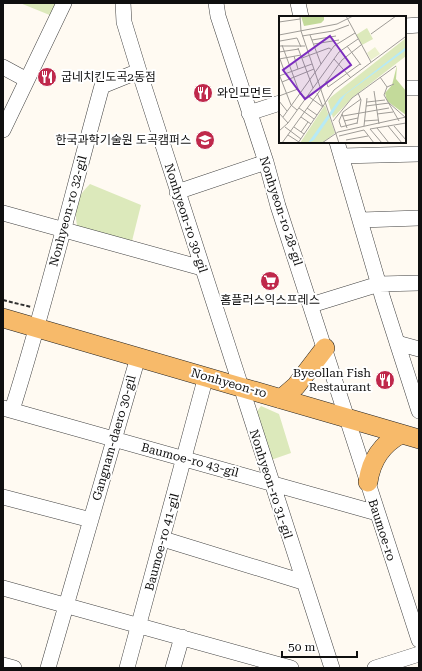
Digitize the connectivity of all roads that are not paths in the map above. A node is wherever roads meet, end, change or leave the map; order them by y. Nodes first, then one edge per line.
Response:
1 (64, 3) edge
2 (123, 3) edge
3 (216, 3) edge
4 (298, 3) edge
5 (301, 16) edge
6 (406, 26) edge
7 (419, 26) edge
8 (3, 67) edge
9 (139, 71) junction
10 (27, 80) junction
11 (406, 88) edge
12 (419, 88) edge
13 (279, 103) edge
14 (248, 113) junction
15 (3, 130) edge
16 (339, 149) edge
17 (419, 154) edge
18 (266, 162) junction
19 (177, 192) junction
20 (3, 213) edge
21 (419, 218) edge
22 (361, 220) junction
23 (63, 229) junction
24 (202, 268) junction
25 (419, 283) edge
26 (379, 284) junction
27 (311, 305) junction
28 (3, 318) edge
29 (38, 329) junction
30 (397, 343) junction
31 (325, 348) junction
32 (419, 349) edge
33 (138, 357) junction
34 (206, 376) junction
35 (240, 386) junction
36 (282, 399) junction
37 (8, 409) edge
38 (419, 411) edge
39 (348, 419) junction
40 (401, 434) junction
41 (419, 438) edge
42 (113, 439) junction
43 (184, 458) junction
44 (368, 482) junction
45 (271, 483) junction
46 (3, 497) edge
47 (377, 513) junction
48 (91, 520) junction
49 (163, 539) junction
50 (303, 582) junction
51 (3, 588) edge
52 (66, 605) junction
53 (416, 619) edge
54 (139, 625) junction
55 (182, 637) junction
56 (419, 640) edge
57 (419, 654) edge
58 (3, 665) edge
59 (281, 667) edge
60 (14, 668) edge
61 (48, 668) edge
62 (127, 668) edge
63 (173, 668) edge
64 (332, 668) edge
65 (375, 668) edge

1 - 10 street
2 - 9 street, Nonhyeon-ro 30-gil
3 - 14 street, Nonhyeon-ro 28-gil
4 - 5 street
6 - 7 street
8 - 10 street
9 - 19 street, Nonhyeon-ro 30-gil
9 - 23 street, Nonhyeon-ro 32-gil
10 - 15 street
11 - 12 street
13 - 14 street
14 - 18 street, Nonhyeon-ro 28-gil
16 - 17 street
16 - 22 street
18 - 19 street
18 - 27 street, Nonhyeon-ro 28-gil
19 - 24 street, Nonhyeon-ro 30-gil
20 - 23 street
21 - 22 street
22 - 26 street
23 - 24 street
23 - 29 street, Nonhyeon-ro 32-gil
24 - 35 street, Nonhyeon-ro 30-gil
25 - 26 street
26 - 27 street
26 - 30 street
27 - 31 street, Nonhyeon-ro 28-gil
28 - 29 main road, Nonhyeon-ro
29 - 33 main road, Nonhyeon-ro
29 - 37 street
30 - 32 street
30 - 38 street
31 - 36 main road
31 - 39 street, Nonhyeon-ro 28-gil
33 - 34 main road, Nonhyeon-ro
33 - 42 street, Gangnam-daero 30-gil
34 - 35 main road, Nonhyeon-ro
34 - 43 street, Baumoe-ro 41-gil
35 - 36 main road, Nonhyeon-ro
35 - 45 street, Nonhyeon-ro 31-gil
36 - 39 main road, Nonhyeon-ro
37 - 42 street, Baumoe-ro 43-gil
39 - 40 main road, Nonhyeon-ro
39 - 44 street, Baumoe-ro
40 - 41 main road, Nonhyeon-ro
40 - 44 main road
42 - 43 street, Baumoe-ro 43-gil
42 - 48 street, Gangnam-daero 30-gil
43 - 45 street, Baumoe-ro 43-gil
43 - 49 street, Baumoe-ro 41-gil
44 - 47 street, Baumoe-ro
45 - 47 street, Baumoe-ro 43-gil
45 - 50 street, Nonhyeon-ro 31-gil
46 - 48 street
47 - 53 street, Baumoe-ro
48 - 52 street, Gangnam-daero 30-gil
49 - 50 street
49 - 54 street, Baumoe-ro 41-gil
50 - 64 street, Nonhyeon-ro 31-gil
51 - 52 street
52 - 54 street
52 - 61 street, Gangnam-daero 30-gil
53 - 56 street, Baumoe-ro
54 - 55 street
54 - 62 street, Baumoe-ro 41-gil
55 - 59 street
55 - 63 street
57 - 65 street
58 - 60 street

